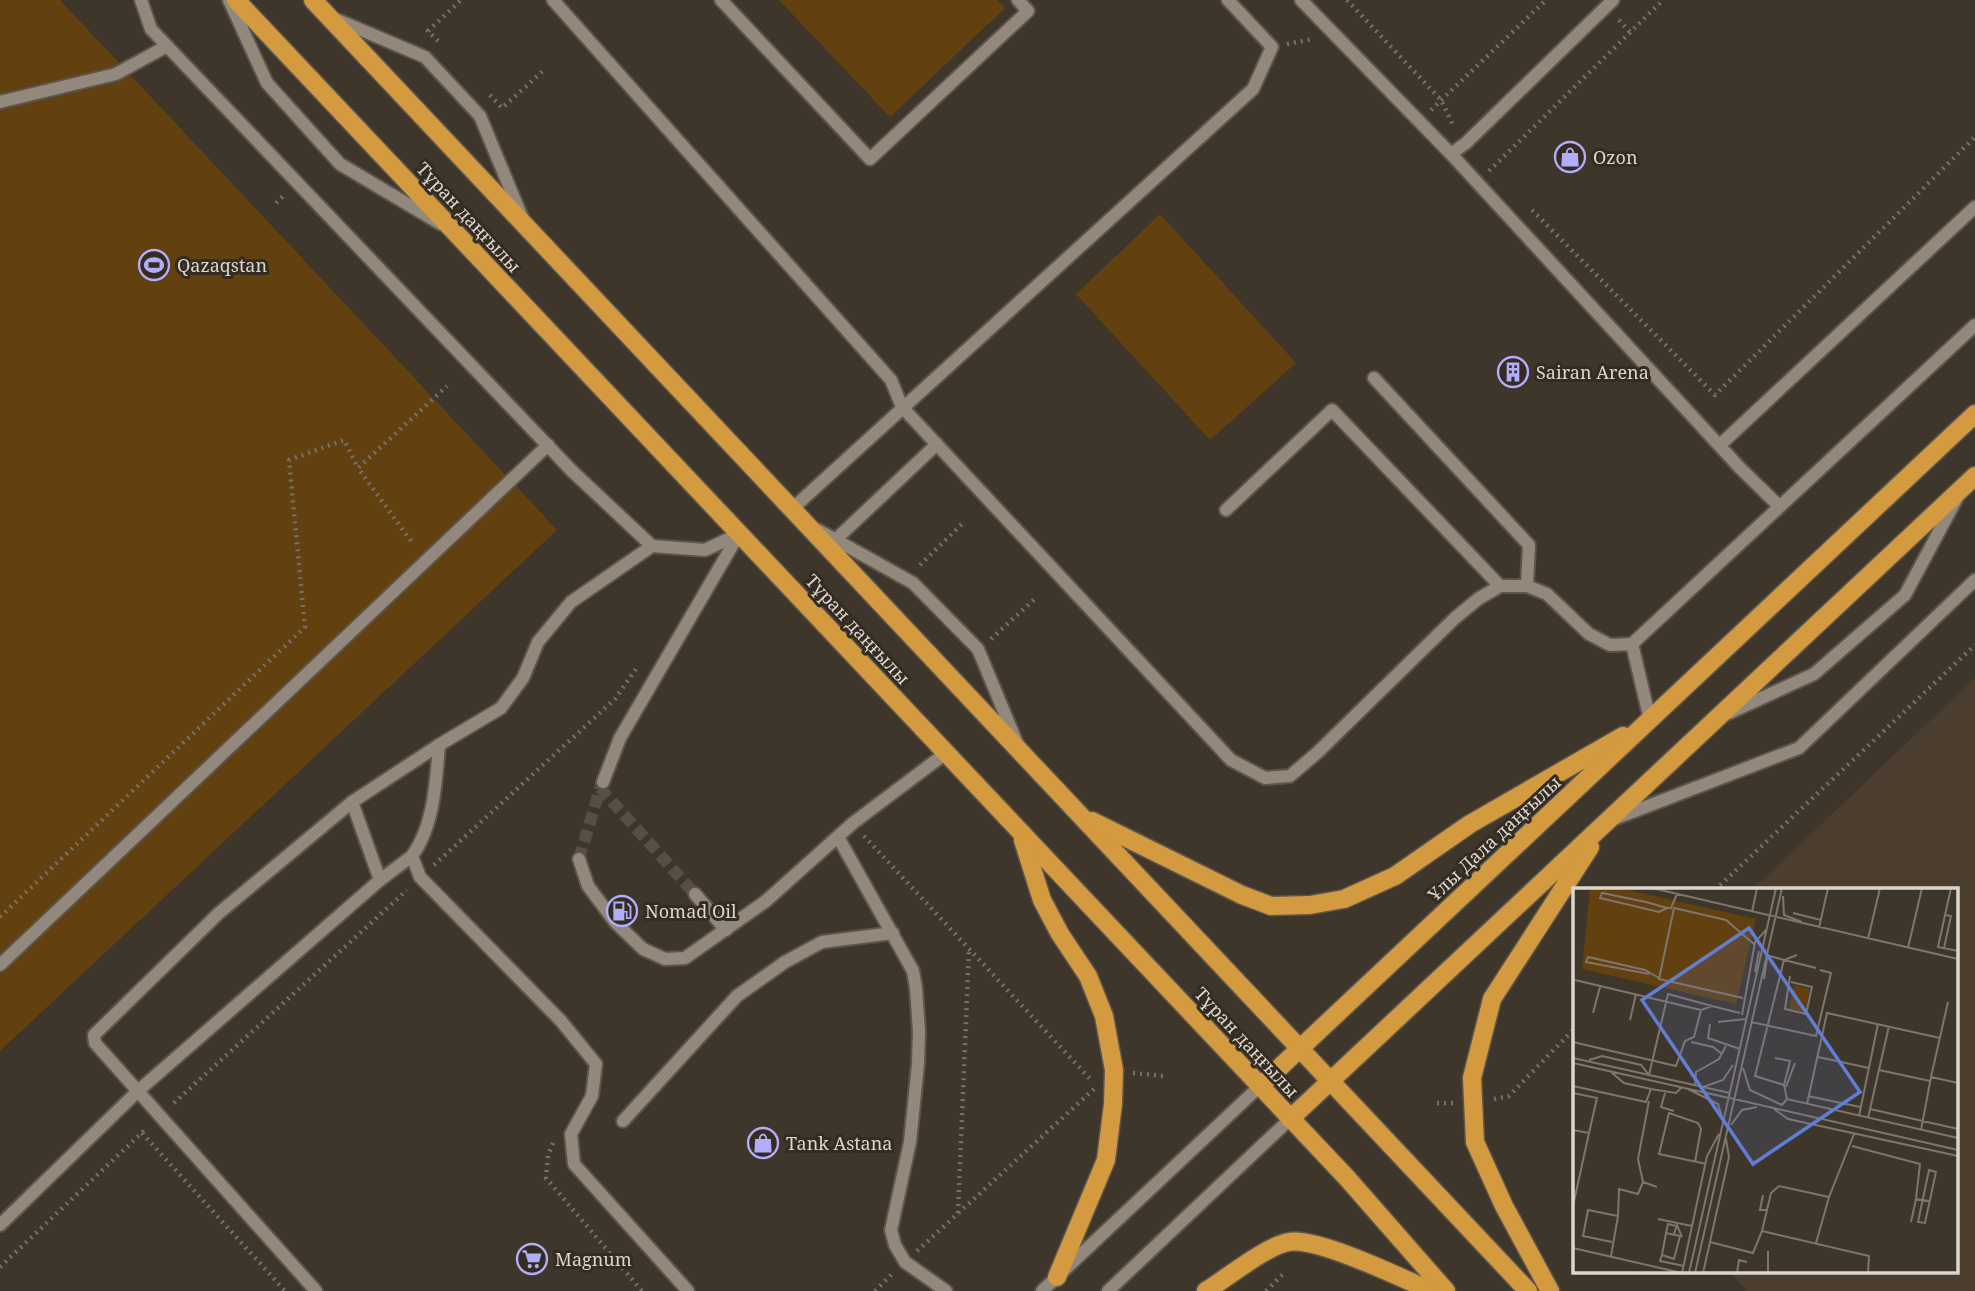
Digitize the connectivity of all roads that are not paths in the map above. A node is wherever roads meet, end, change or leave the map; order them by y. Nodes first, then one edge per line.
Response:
1 (141, 0) edge
2 (229, 0) edge
3 (236, 0) edge
4 (552, 0) edge
5 (721, 0) edge
6 (1018, 0) edge
7 (1228, 0) edge
8 (1301, 0) edge
9 (1613, 0) edge
10 (323, 6) edge
11 (167, 46) junction
12 (0, 102) edge
13 (1451, 154) junction
14 (1975, 207) edge
15 (526, 227) junction
16 (455, 233) junction
17 (1975, 325) edge
18 (1374, 378) dead end
19 (902, 407) junction
20 (1975, 414) edge
21 (937, 444) junction
22 (548, 445) junction
23 (1720, 445) junction
24 (1969, 482) edge
25 (1779, 506) junction
26 (1226, 510) dead end
27 (798, 516) junction
28 (739, 534) junction
29 (832, 543) junction
30 (652, 546) junction
31 (1975, 580) edge
32 (1500, 586) junction
33 (1527, 586) junction
34 (1632, 644) junction
35 (1716, 719) junction
36 (1650, 720) junction
37 (439, 745) junction
38 (946, 753) junction
39 (1022, 753) junction
40 (603, 782) tunnel mouth
41 (352, 802) junction
42 (1080, 815) junction
43 (1607, 822) junction
44 (1021, 833) junction
45 (838, 836) junction
46 (412, 856) junction
47 (579, 859) tunnel mouth
48 (380, 880) junction
49 (695, 894) tunnel mouth
50 (726, 930) junction
51 (893, 933) junction
52 (0, 965) edge
53 (1300, 1050) junction
54 (1330, 1082) junction
55 (1260, 1086) junction
56 (138, 1091) junction
57 (1290, 1118) junction
58 (623, 1121) dead end
59 (0, 1225) edge
60 (1057, 1277) junction
61 (316, 1291) edge
62 (688, 1291) edge
63 (946, 1291) edge
64 (1042, 1291) edge
65 (1108, 1291) edge
66 (1206, 1291) edge
67 (1431, 1291) edge
68 (1446, 1291) edge
69 (1528, 1291) edge
70 (1550, 1291) edge

1 - 11 street
2 - 16 street
3 - 16 main road, Тұран даңғылы
4 - 19 street
5 - 6 street
7 - 19 street
8 - 13 street
9 - 13 street
10 - 15 main road, Тұран даңғылы
10 - 15 street
11 - 12 street
11 - 22 street
13 - 23 street
14 - 23 street
15 - 27 main road, Тұран даңғылы
16 - 28 main road, Тұран даңғылы
17 - 25 street
18 - 33 street
19 - 21 street
19 - 27 street
20 - 36 main road, Ұлы Дала даңғылы
21 - 29 street
21 - 32 street
22 - 30 street
22 - 52 street
23 - 25 street
24 - 35 main road
24 - 35 street
25 - 34 street
26 - 32 street
27 - 29 main road, Тұран даңғылы
28 - 30 street
28 - 38 main road, Тұран даңғылы
28 - 40 street
29 - 39 main road, Тұран даңғылы
29 - 39 street
30 - 37 street
31 - 43 street
32 - 33 street
33 - 34 street
34 - 36 street
35 - 43 main road
36 - 42 main road
36 - 53 main road, Ұлы Дала даңғылы
37 - 41 street
37 - 46 street
38 - 44 main road, Тұран даңғылы
38 - 45 street
39 - 42 main road, Тұран даңғылы
41 - 48 street
41 - 56 street
42 - 53 main road, Тұран даңғылы
43 - 54 main road
43 - 70 main road
44 - 55 main road, Тұран даңғылы
44 - 60 main road
45 - 50 street
45 - 51 street
46 - 48 street
46 - 62 street
47 - 50 street
48 - 56 street
49 - 50 street
51 - 58 street
51 - 63 street
53 - 54 main road, Тұран даңғылы
53 - 55 main road, Ұлы Дала даңғылы
54 - 57 main road
54 - 69 main road
55 - 57 main road, Тұран даңғылы
55 - 60 street, Ұлы Дала даңғылы
56 - 59 street
56 - 61 street
57 - 65 street
57 - 68 main road, Тұран даңғылы
60 - 64 street, Ұлы Дала даңғылы
66 - 67 main road

